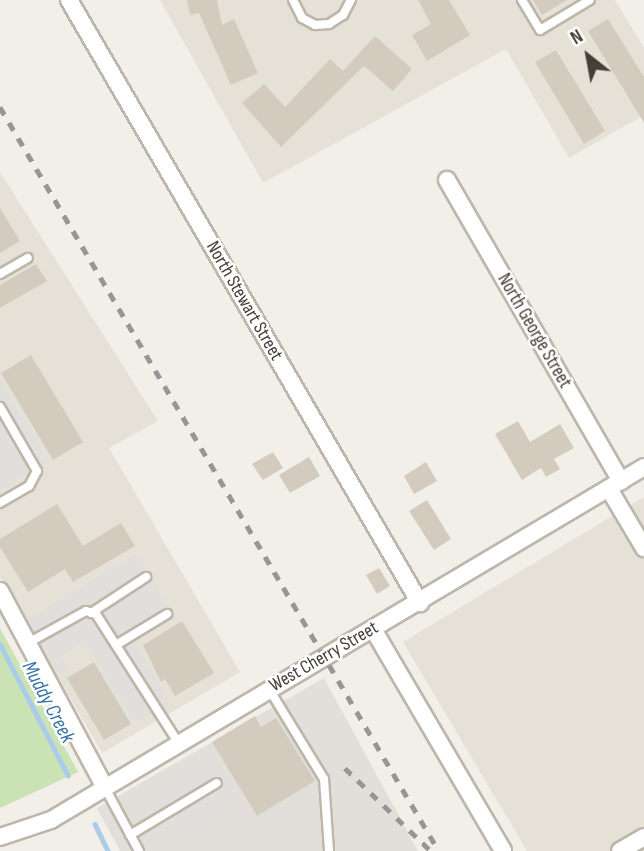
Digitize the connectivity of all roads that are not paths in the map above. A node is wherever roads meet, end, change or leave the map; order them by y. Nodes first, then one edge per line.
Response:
1 (69, 0) edge
2 (293, 0) edge
3 (351, 0) edge
4 (522, 0) edge
5 (584, 2) edge
6 (447, 180) dead end
7 (28, 258) dead end
8 (0, 274) edge
9 (0, 407) edge
10 (644, 467) edge
11 (615, 485) junction
12 (0, 503) edge
13 (644, 548) edge
14 (146, 577) dead end
15 (0, 591) edge
16 (420, 603) junction
17 (91, 613) junction
18 (167, 614) dead end
19 (373, 629) junction
20 (28, 643) junction
21 (116, 645) junction
22 (269, 689) junction
23 (178, 742) junction
24 (217, 783) dead end
25 (104, 786) junction
26 (131, 835) junction
27 (0, 836) edge
28 (644, 837) edge
29 (139, 851) edge
30 (329, 851) edge
31 (503, 851) edge
32 (620, 851) edge

1 - 16 street, North Stewart Street
2 - 3 lane
4 - 5 lane
6 - 11 street, North George Street
7 - 8 lane
9 - 12 lane
10 - 11 street, West Cherry Street
11 - 13 street, North George Street
11 - 16 street, West Cherry Street
14 - 17 lane
15 - 20 street
16 - 19 street, West Cherry Street
17 - 20 lane
17 - 21 lane
18 - 21 lane
19 - 22 street, West Cherry Street
19 - 31 street
20 - 25 street
21 - 23 lane
22 - 23 street, West Cherry Street
22 - 30 lane
23 - 25 street, West Cherry Street
24 - 26 lane
25 - 26 lane
25 - 27 street, West Cherry Street
26 - 29 lane
28 - 32 street

